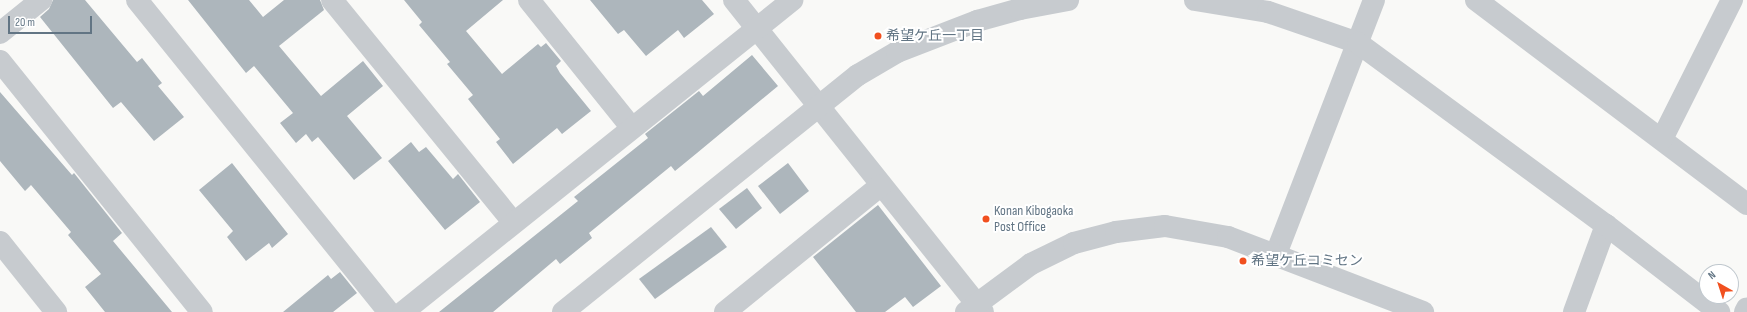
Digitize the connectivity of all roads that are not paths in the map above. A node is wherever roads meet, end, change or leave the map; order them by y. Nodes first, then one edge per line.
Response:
1 (42, 0) edge
2 (137, 0) edge
3 (332, 0) edge
4 (529, 0) edge
5 (734, 0) edge
6 (792, 0) edge
7 (1068, 0) edge
8 (1195, 0) edge
9 (1374, 0) edge
10 (1476, 0) edge
11 (1732, 0) edge
12 (756, 27) junction
13 (0, 33) edge
14 (1358, 43) junction
15 (0, 61) edge
16 (819, 106) junction
17 (632, 127) junction
18 (1662, 139) junction
19 (881, 185) junction
20 (1747, 204) edge
21 (513, 222) junction
22 (1606, 225) junction
23 (0, 242) edge
24 (1276, 254) junction
25 (1399, 308) edge
26 (1747, 308) edge
27 (975, 309) edge
28 (56, 312) edge
29 (202, 312) edge
30 (389, 312) edge
31 (403, 312) edge
32 (563, 312) edge
33 (725, 312) edge
34 (1423, 312) edge
35 (1574, 312) edge
36 (1719, 312) edge
37 (1745, 312) edge

1 - 13 street
2 - 30 street
3 - 21 street
4 - 17 street
5 - 12 street
6 - 12 street
7 - 16 street
8 - 14 street
9 - 14 street
10 - 18 street
11 - 18 street
12 - 16 street
12 - 17 street
14 - 22 street
14 - 24 street
15 - 29 street
16 - 19 street
16 - 32 street
17 - 21 street
18 - 20 street
19 - 27 street
19 - 33 street
21 - 31 street
22 - 35 street
22 - 36 street
23 - 28 street
24 - 25 street
24 - 27 street
25 - 34 street
26 - 37 street

